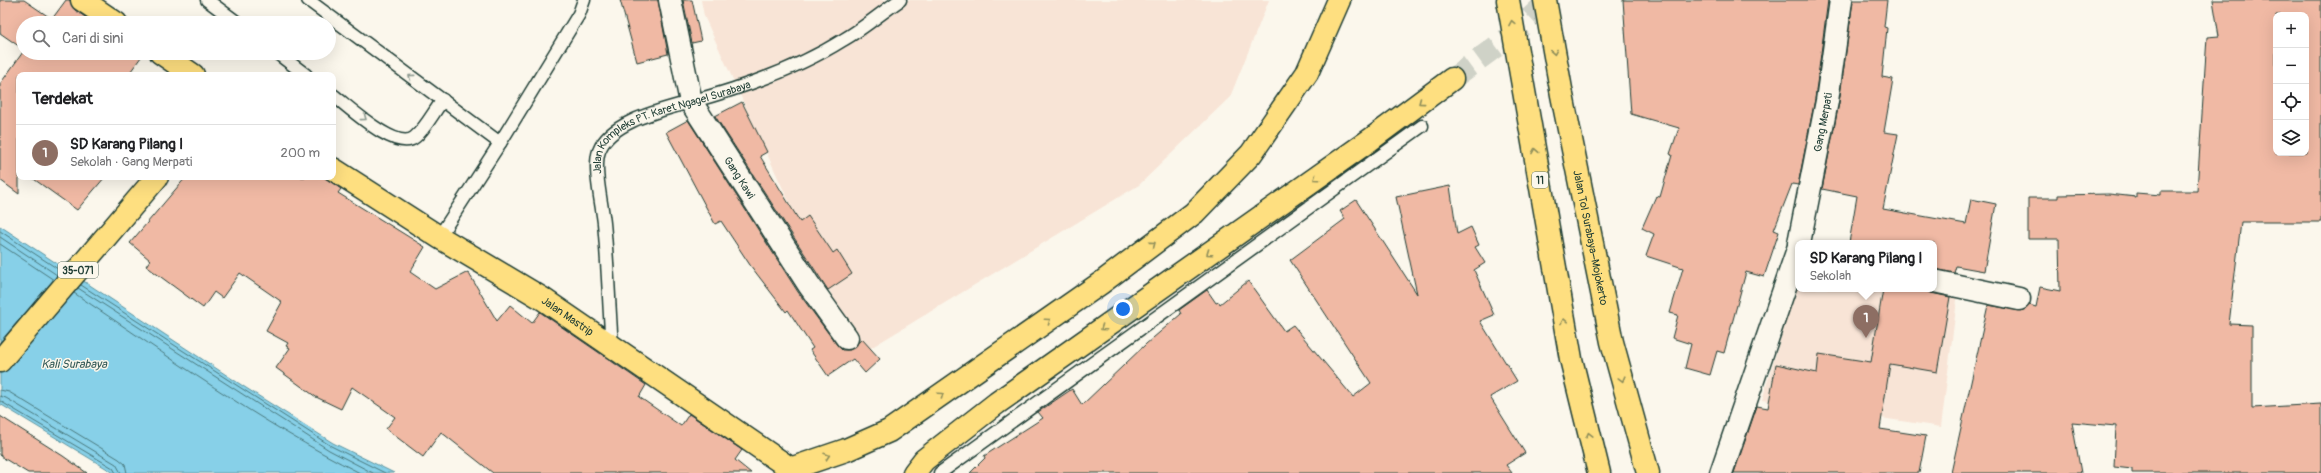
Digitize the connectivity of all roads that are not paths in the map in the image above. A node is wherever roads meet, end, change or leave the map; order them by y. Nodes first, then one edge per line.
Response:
1 (82, 0) edge
2 (207, 0) edge
3 (308, 0) edge
4 (584, 0) edge
5 (670, 0) edge
6 (900, 0) edge
7 (1339, 0) edge
8 (1508, 0) edge
9 (1545, 0) edge
10 (1842, 0) edge
11 (106, 16) edge
12 (229, 16) edge
13 (329, 16) edge
14 (336, 21) edge
15 (171, 60) edge
16 (286, 60) edge
17 (189, 72) edge
18 (302, 72) edge
19 (1452, 79) tunnel mouth
20 (336, 97) edge
21 (442, 100) junction
22 (691, 102) junction
23 (1422, 126) dead end
24 (500, 143) junction
25 (336, 171) edge
26 (155, 180) edge
27 (439, 237) junction
28 (1800, 240) edge
29 (1795, 260) edge
30 (1937, 282) edge
31 (2019, 299) dead end
32 (847, 338) dead end
33 (612, 347) junction
34 (0, 361) edge
35 (793, 471) edge
36 (914, 473) edge
37 (940, 473) edge
38 (1599, 473) edge
39 (1648, 473) edge
40 (1721, 473) edge

1 - 11 main road
2 - 12 lane
13 -> 3 lane
4 - 24 lane
5 - 22 street, Gang Kawi
6 - 22 lane, Jalan Kompleks PT. Karet Ngagel Surabaya
35 -> 7 main road
38 -> 8 main road, 11
9 -> 39 main road, Jalan Tol Surabaya–Mojokerto
10 - 28 street, Gang Merpati
21 -> 14 lane
15 - 17 main road
16 - 18 lane
19 -> 36 main road
20 -> 21 lane
21 - 24 lane
22 - 32 street, Gang Kawi
22 - 33 lane, Jalan Kompleks PT. Karet Ngagel Surabaya
23 - 37 lane
24 - 27 lane
25 - 27 main road, Jalan Mastrip
26 - 34 main road, 35-071
27 - 33 main road, Jalan Mastrip
29 - 40 street, Gang Merpati
30 - 31 street
33 - 35 main road, Jalan Mastrip

